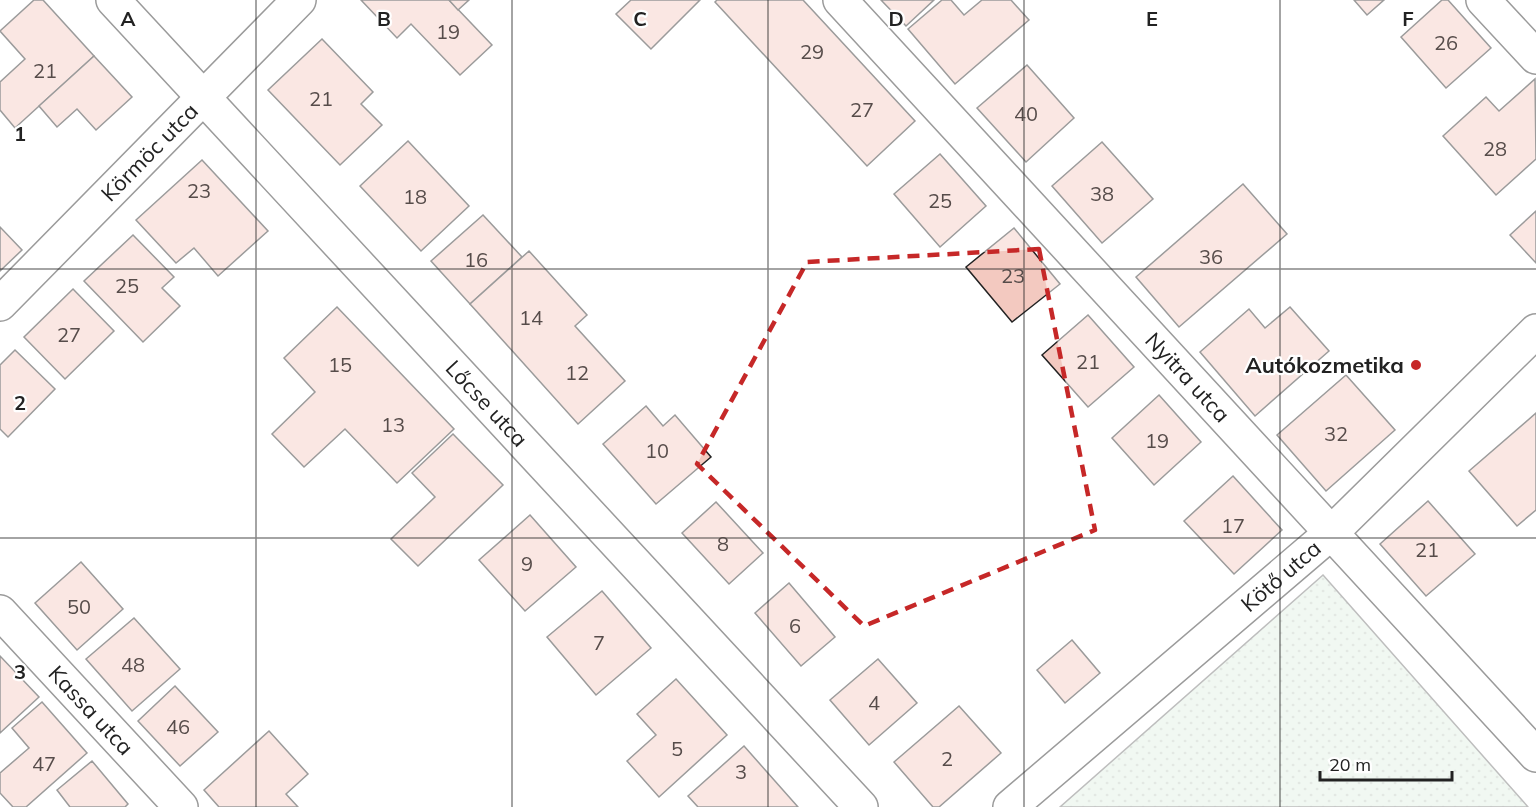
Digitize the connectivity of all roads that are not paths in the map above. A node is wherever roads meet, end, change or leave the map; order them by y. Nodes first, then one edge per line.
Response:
1 (113, 0) edge
2 (299, 0) edge
3 (840, 0) edge
4 (1483, 0) edge
5 (1536, 57) edge
6 (203, 98) junction
7 (0, 304) edge
8 (1536, 331) edge
9 (1331, 533) junction
10 (0, 612) edge
11 (1536, 755) edge
12 (181, 807) edge
13 (861, 807) edge
14 (1011, 807) edge

1 - 6 street, Lőcse utca
2 - 6 street, Körmöc utca
3 - 9 street, Nyitra utca
4 - 5 street
6 - 7 street, Körmöc utca
6 - 13 street, Lőcse utca
8 - 9 street, Kötő utca
9 - 11 street, Nyitra utca
9 - 14 street, Kötő utca
10 - 12 street, Kassa utca

